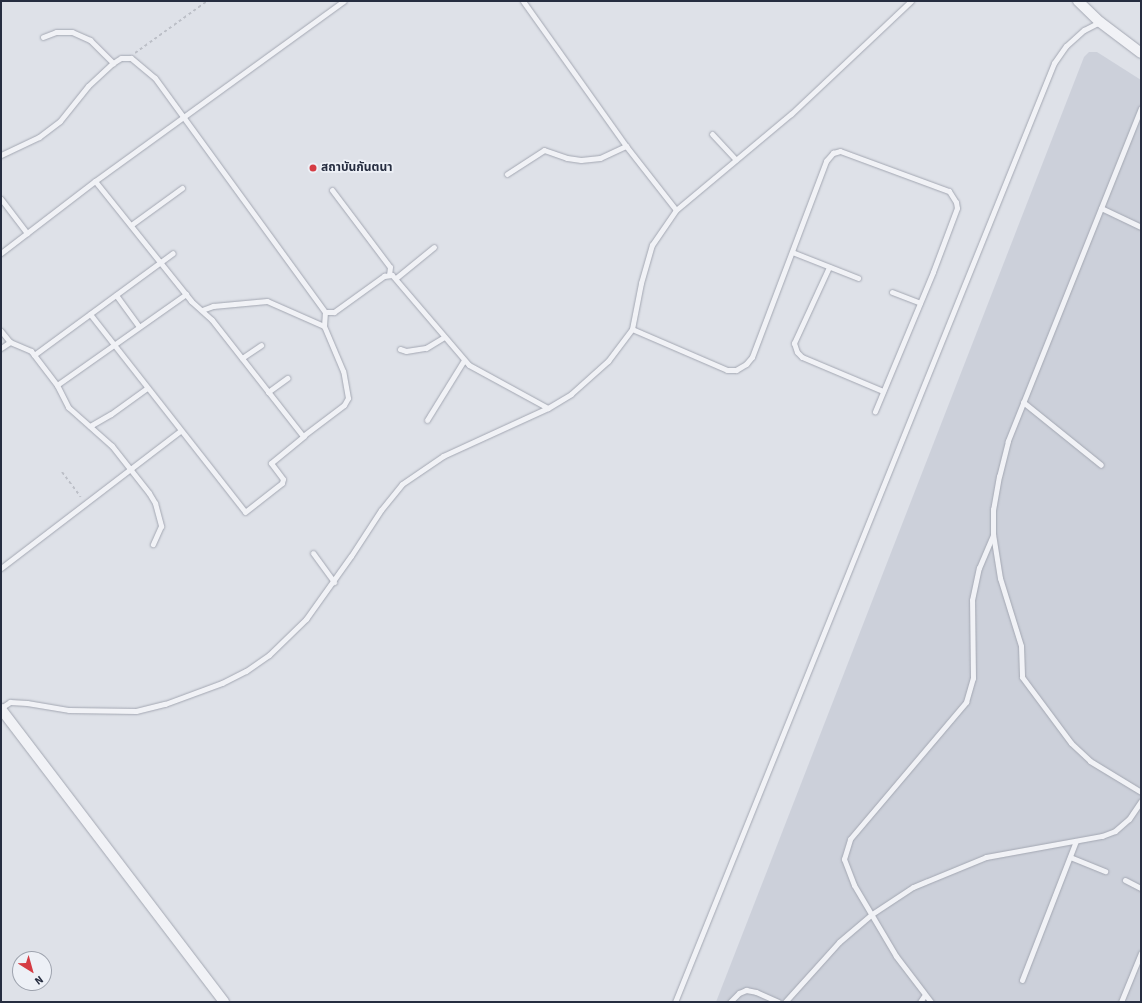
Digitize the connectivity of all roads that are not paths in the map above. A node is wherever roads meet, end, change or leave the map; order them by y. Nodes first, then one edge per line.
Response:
1 (344, 1) edge
2 (523, 1) edge
3 (911, 1) edge
4 (1078, 1) edge
5 (1100, 22) junction
6 (42, 37) dead end
7 (1141, 53) edge
8 (113, 63) junction
9 (1141, 108) edge
10 (183, 117) junction
11 (712, 134) dead end
12 (626, 146) junction
13 (1, 155) edge
14 (736, 160) junction
15 (507, 174) dead end
16 (96, 181) junction
17 (182, 188) dead end
18 (332, 190) dead end
19 (1, 199) edge
20 (1101, 208) junction
21 (676, 210) junction
22 (131, 225) junction
23 (1141, 228) edge
24 (27, 233) junction
25 (434, 247) dead end
26 (792, 252) junction
27 (1, 253) edge
28 (173, 253) dead end
29 (161, 262) junction
30 (829, 267) junction
31 (389, 275) junction
32 (396, 278) junction
33 (858, 278) dead end
34 (892, 292) dead end
35 (186, 294) junction
36 (116, 295) junction
37 (920, 303) junction
38 (202, 310) junction
39 (325, 312) junction
40 (90, 314) junction
41 (324, 326) junction
42 (139, 327) junction
43 (632, 329) junction
44 (1, 332) edge
45 (444, 337) junction
46 (10, 342) junction
47 (114, 344) junction
48 (261, 345) dead end
49 (1, 348) edge
50 (400, 349) dead end
51 (34, 355) junction
52 (242, 358) junction
53 (464, 360) junction
54 (287, 378) dead end
55 (57, 385) junction
56 (147, 388) junction
57 (883, 391) junction
58 (268, 392) junction
59 (1023, 402) junction
60 (548, 408) junction
61 (875, 411) dead end
62 (427, 420) dead end
63 (90, 426) junction
64 (180, 431) junction
65 (304, 436) junction
66 (1101, 465) dead end
67 (131, 470) junction
68 (993, 534) junction
69 (153, 544) dead end
70 (313, 553) dead end
71 (1, 568) edge
72 (334, 582) junction
73 (1, 709) edge
74 (1141, 792) edge
75 (1141, 801) edge
76 (1076, 841) junction
77 (1070, 857) junction
78 (1105, 871) dead end
79 (1125, 880) dead end
80 (1141, 888) edge
81 (872, 914) junction
82 (1141, 953) edge
83 (1022, 980) dead end
84 (924, 996) junction
85 (224, 1002) edge
86 (676, 1002) edge
87 (730, 1002) edge
88 (778, 1002) edge
89 (785, 1002) edge
90 (920, 1002) edge
91 (931, 1002) edge
92 (1121, 1002) edge

1 - 10 lane
2 - 12 lane
3 - 14 lane
4 - 5 street
5 - 7 street
5 - 86 lane
6 - 8 lane
8 - 10 lane
8 - 13 lane
9 - 20 lane
10 - 16 lane
10 - 39 lane
11 - 14 lane
12 - 15 lane
12 - 21 lane
14 - 21 lane
16 - 22 lane
16 - 24 lane
17 - 22 lane
18 - 31 lane
19 - 24 lane
20 - 23 lane
20 - 59 lane
21 - 43 lane
22 - 29 lane
24 - 27 lane
25 - 32 lane
26 - 30 lane
26 - 37 lane
26 - 43 lane
28 - 29 lane
29 - 35 lane
29 - 36 lane
30 - 33 lane
30 - 57 lane
31 - 32 lane
31 - 39 lane
32 - 45 lane
34 - 37 lane
35 - 38 lane
35 - 42 lane
36 - 40 lane
36 - 42 lane
37 - 57 lane
38 - 41 lane
38 - 52 lane
39 - 41 lane
40 - 47 lane
40 - 51 lane
41 - 65 lane
42 - 47 lane
43 - 60 lane
44 - 46 lane
45 - 50 lane
45 - 53 lane
46 - 49 lane
46 - 51 lane
47 - 55 lane
47 - 56 lane
48 - 52 lane
51 - 55 lane
52 - 58 lane
53 - 60 lane
53 - 62 lane
54 - 58 lane
55 - 63 lane
56 - 63 lane
56 - 64 lane
57 - 61 lane
58 - 65 lane
59 - 66 lane
59 - 68 lane
60 - 72 lane
63 - 67 lane
64 - 65 lane
64 - 67 lane
67 - 69 lane
67 - 71 lane
68 - 74 lane
68 - 81 lane
70 - 72 lane
72 - 73 lane
73 - 85 street
75 - 76 lane
76 - 77 lane
76 - 81 lane
77 - 78 lane
77 - 83 lane
79 - 80 lane
81 - 84 lane
81 - 89 lane
82 - 92 lane
84 - 90 lane
84 - 91 lane
87 - 88 lane

